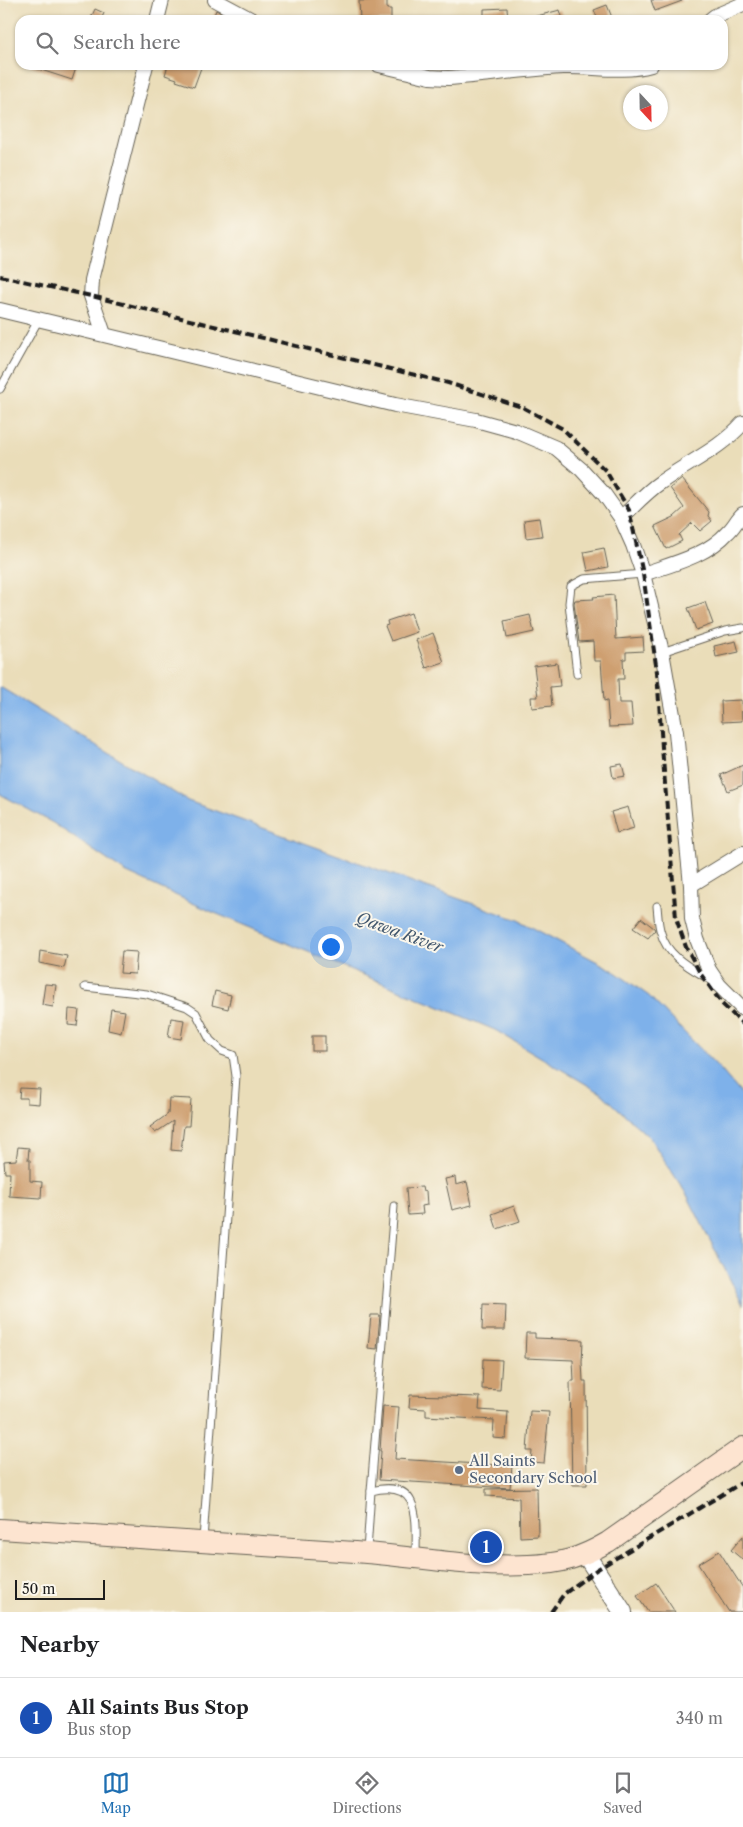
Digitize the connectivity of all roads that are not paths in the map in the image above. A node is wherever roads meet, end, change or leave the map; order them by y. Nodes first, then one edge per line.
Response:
1 (162, 0) edge
2 (215, 0) edge
3 (743, 4) edge
4 (158, 15) edge
5 (243, 15) edge
6 (719, 15) edge
7 (145, 70) edge
8 (400, 70) edge
9 (532, 70) edge
10 (0, 310) edge
11 (39, 319) junction
12 (104, 334) junction
13 (0, 389) edge
14 (743, 423) edge
15 (743, 514) edge
16 (621, 518) junction
17 (643, 574) junction
18 (743, 628) edge
19 (662, 652) junction
20 (577, 674) dead end
21 (743, 853) edge
22 (691, 885) junction
23 (657, 906) dead end
24 (719, 985) junction
25 (85, 987) dead end
26 (743, 1009) edge
27 (394, 1206) dead end
28 (743, 1447) edge
29 (371, 1490) junction
30 (0, 1529) edge
31 (203, 1543) junction
32 (367, 1553) junction
33 (586, 1555) junction
34 (416, 1559) junction
35 (623, 1612) edge

1 - 4 street
2 - 5 street
3 - 6 street
7 - 12 street
8 - 9 street
10 - 11 street
11 - 12 street
11 - 13 lane
12 - 16 street
14 - 16 street
15 - 17 street
16 - 17 street
17 - 19 street
17 - 20 lane
18 - 19 lane
19 - 22 street
21 - 22 street
22 - 24 street
23 - 24 lane
24 - 26 street
25 - 31 lane
27 - 29 lane
28 - 33 main road
29 - 32 lane
29 - 34 lane
30 - 31 main road
31 - 32 main road
32 - 34 main road
33 - 34 main road
33 - 35 street

